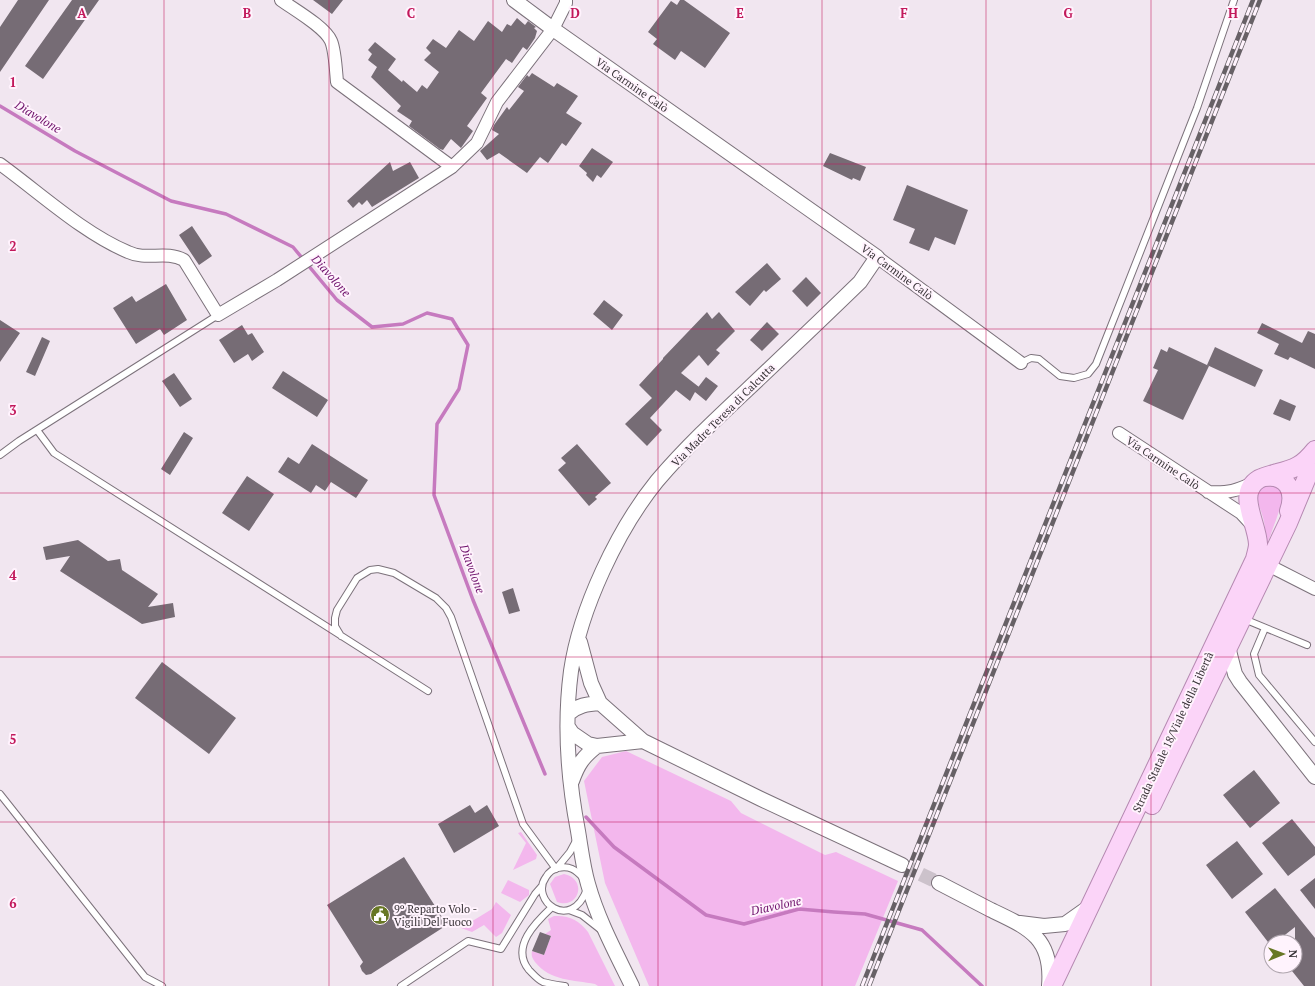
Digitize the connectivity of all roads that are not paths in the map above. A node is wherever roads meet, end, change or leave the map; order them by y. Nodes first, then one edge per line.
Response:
1 (281, 0) edge
2 (514, 0) edge
3 (566, 0) edge
4 (1234, 0) edge
5 (553, 29) junction
6 (0, 164) edge
7 (452, 167) junction
8 (877, 257) junction
9 (218, 315) junction
10 (1021, 364) joint
11 (37, 430) junction
12 (1119, 433) dead end
13 (0, 455) edge
14 (1314, 460) edge
15 (1259, 479) junction
16 (1207, 492) junction
17 (1256, 530) junction
18 (1277, 546) junction
19 (1268, 565) junction
20 (1315, 589) edge
21 (1242, 618) junction
22 (1265, 628) junction
23 (341, 636) junction
24 (579, 638) junction
25 (1307, 645) dead end
26 (1228, 647) junction
27 (1213, 679) junction
28 (1240, 682) junction
29 (428, 691) dead end
30 (600, 703) junction
31 (568, 721) junction
32 (643, 741) junction
33 (1315, 742) edge
34 (597, 746) junction
35 (1315, 777) edge
36 (571, 785) junction
37 (0, 794) edge
38 (579, 836) junction
39 (902, 865) tunnel mouth
40 (556, 869) junction
41 (939, 883) tunnel mouth
42 (588, 884) junction
43 (542, 886) junction
44 (1091, 905) junction
45 (552, 907) junction
46 (569, 910) junction
47 (1018, 922) junction
48 (607, 935) junction
49 (145, 977) junction
50 (152, 986) edge
51 (162, 986) edge
52 (401, 986) edge
53 (565, 986) edge
54 (632, 986) edge
55 (1049, 986) edge
56 (1052, 986) edge
57 (1065, 986) edge

1 - 7 street
2 - 5 street, Via Carmine Calò
3 - 5 street
4 - 10 lane
5 - 7 street
5 - 8 street, Via Carmine Calò
6 - 9 street
7 - 9 street
8 - 10 street, Via Carmine Calò
8 - 24 street, Via Madre Teresa di Calcutta
9 - 11 lane
11 - 13 lane
11 - 23 lane
12 - 16 street, Via Carmine Calò
14 - 15 main road, Strada Statale 18/Viale della Libertà
14 - 18 main road, Strada Statale 18/Viale della Libertà
15 - 16 street
15 - 17 main road, Strada Statale 18/Viale della Libertà
15 - 18 main road, Strada Statale 18/Viale della Libertà
16 - 17 street, Via Carmine Calò
17 - 44 main road, Strada Statale 18/Viale della Libertà
18 - 19 main road, Strada Statale 18/Viale della Libertà
19 - 20 street
19 - 21 main road, Strada Statale 18/Viale della Libertà
21 - 22 lane
21 - 26 main road, Strada Statale 18/Viale della Libertà
22 - 25 lane
22 - 33 lane
23 - 29 lane
23 - 40 lane
24 - 30 street
24 - 31 street, Via Madre Teresa di Calcutta
26 - 27 main road, Strada Statale 18/Viale della Libertà
26 - 28 street
27 - 28 street
27 - 57 main road, Strada Statale 18/Viale della Libertà
28 - 35 street
30 - 31 street
30 - 32 street
31 - 34 street
31 - 36 street, Via Madre Teresa di Calcutta
32 - 34 street
32 - 39 street
34 - 36 street
36 - 38 street, Via Madre Teresa di Calcutta
37 - 49 lane
38 - 40 lane
38 - 42 street, Via Madre Teresa di Calcutta
40 - 42 lane
40 - 43 lane
41 - 47 street
42 - 46 lane
42 - 48 street, Via Madre Teresa di Calcutta
43 - 45 lane
43 - 52 lane
44 - 47 street
44 - 56 main road, Strada Statale 18/Viale della Libertà
45 - 46 lane
45 - 53 lane
46 - 48 lane
47 - 55 street
48 - 54 street, Via Madre Teresa di Calcutta
49 - 50 lane
49 - 51 lane

